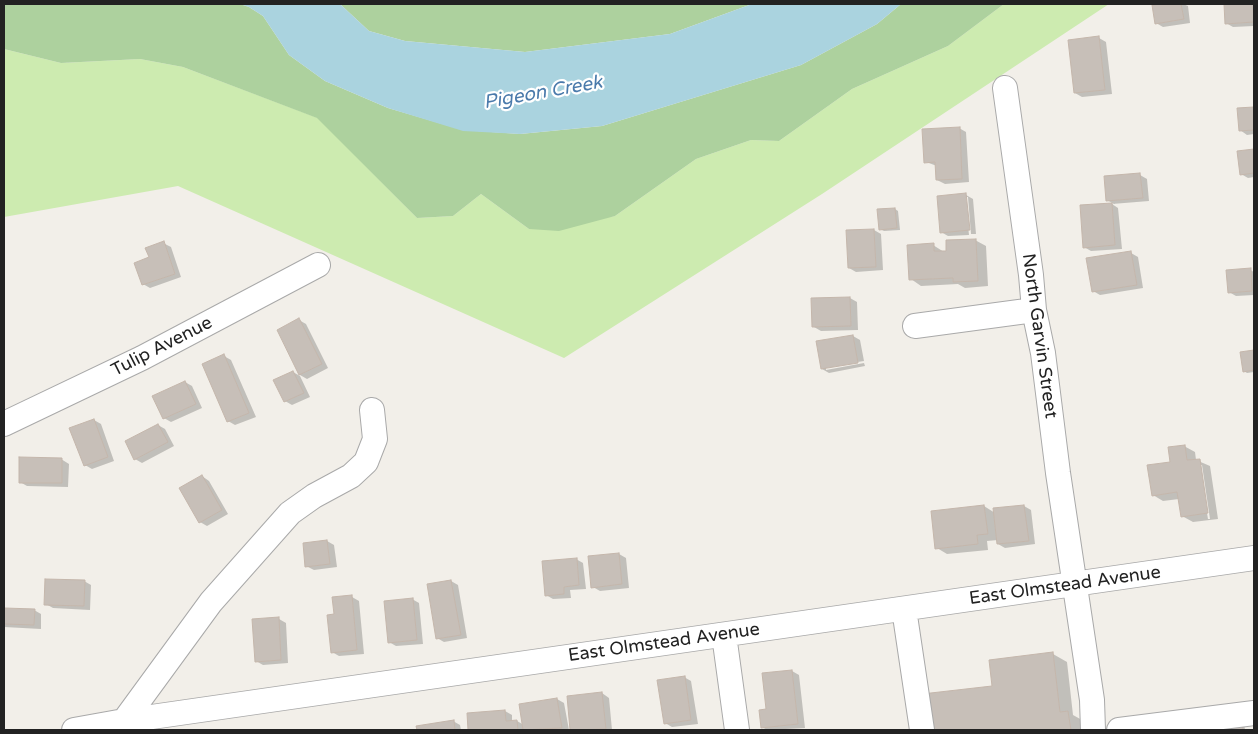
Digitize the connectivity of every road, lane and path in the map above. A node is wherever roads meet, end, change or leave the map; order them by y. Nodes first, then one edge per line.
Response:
1 (1005, 88) dead end
2 (318, 265) dead end
3 (1034, 310) junction
4 (915, 326) dead end
5 (372, 410) dead end
6 (4, 424) edge
7 (1254, 558) edge
8 (1074, 584) junction
9 (904, 609) junction
10 (724, 634) junction
11 (1254, 714) edge
12 (124, 721) junction
13 (74, 730) edge
14 (737, 730) edge
15 (922, 730) edge
16 (1093, 730) edge
17 (1119, 730) edge

1 - 3 street, North Garvin Street
2 - 6 street, Tulip Avenue
3 - 4 street
3 - 8 street, North Garvin Street
5 - 12 street
7 - 8 street, East Olmstead Avenue
8 - 9 street, East Olmstead Avenue
8 - 16 street, North Garvin Street
9 - 10 street, East Olmstead Avenue
9 - 15 street
10 - 12 street, East Olmstead Avenue
10 - 14 street
11 - 17 street
12 - 13 street, East Olmstead Avenue

